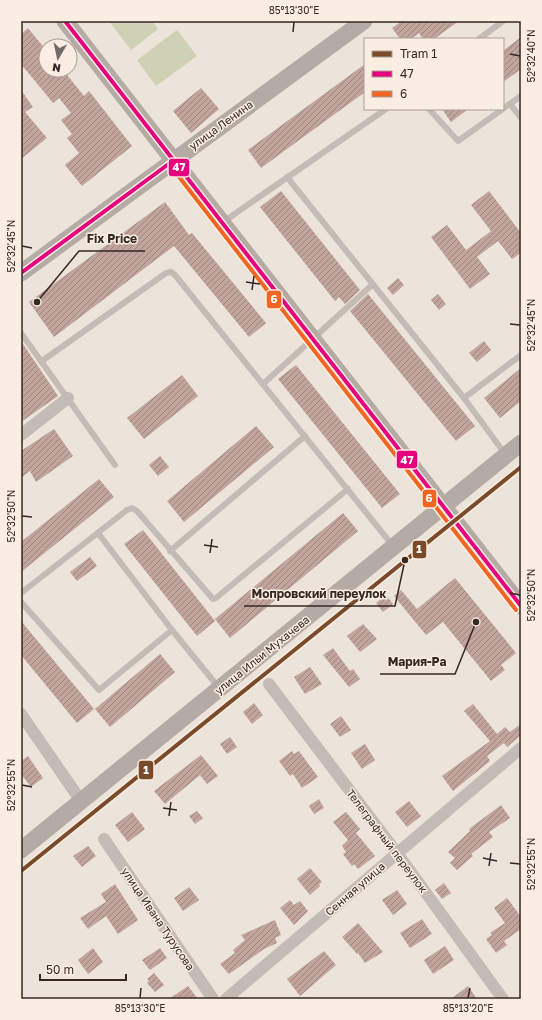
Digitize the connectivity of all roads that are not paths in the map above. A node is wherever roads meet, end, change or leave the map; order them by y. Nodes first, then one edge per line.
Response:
1 (65, 21) edge
2 (364, 21) edge
3 (503, 21) edge
4 (480, 38) edge
5 (521, 96) edge
6 (510, 104) junction
7 (504, 108) edge
8 (385, 110) edge
9 (430, 110) edge
10 (501, 110) edge
11 (521, 118) edge
12 (174, 160) junction
13 (288, 177) junction
14 (222, 222) junction
15 (21, 273) edge
16 (373, 284) junction
17 (21, 333) edge
18 (312, 338) junction
19 (521, 355) edge
20 (42, 361) junction
21 (263, 384) junction
22 (68, 398) junction
23 (464, 398) junction
24 (21, 435) edge
25 (305, 436) junction
26 (521, 443) edge
27 (506, 456) junction
28 (116, 464) dead end
29 (348, 489) junction
30 (444, 507) junction
31 (98, 533) junction
32 (394, 547) junction
33 (170, 551) junction
34 (21, 593) edge
35 (21, 602) edge
36 (521, 606) edge
37 (172, 630) junction
38 (269, 684) dead end
39 (220, 689) junction
40 (21, 714) edge
41 (521, 748) edge
42 (81, 802) junction
43 (104, 840) dead end
44 (21, 850) edge
45 (397, 853) junction
46 (213, 999) edge
47 (226, 999) edge
48 (503, 999) edge

1 - 12 street
2 - 12 street, улица Ленина
3 - 4 lane
5 - 6 lane
6 - 7 lane
6 - 11 lane
8 - 13 lane
9 - 10 lane
12 - 14 street
12 - 15 street, улица Ленина
13 - 14 lane
13 - 16 lane
14 - 18 street
16 - 18 lane
16 - 23 lane
17 - 20 lane
18 - 21 lane
18 - 30 street
19 - 23 lane
20 - 21 lane
20 - 22 lane
21 - 25 lane
22 - 24 street
22 - 28 lane
23 - 27 lane
25 - 29 lane
25 - 33 lane
26 - 27 street, улица Ильи Мухачева
27 - 30 street, улица Ильи Мухачева
29 - 32 lane
29 - 33 lane
30 - 32 street, улица Ильи Мухачева
30 - 36 street
31 - 33 lane
31 - 34 lane
31 - 37 lane
32 - 39 street, улица Ильи Мухачева
35 - 37 lane
37 - 39 lane
38 - 45 street, Телеграфный переулок
39 - 42 street, улица Ильи Мухачева
40 - 42 street
41 - 45 street, Сенная улица
42 - 44 street, улица Ильи Мухачева
43 - 46 street, улица Ивана Турусова
45 - 47 street, Сенная улица
45 - 48 street, Телеграфный переулок

